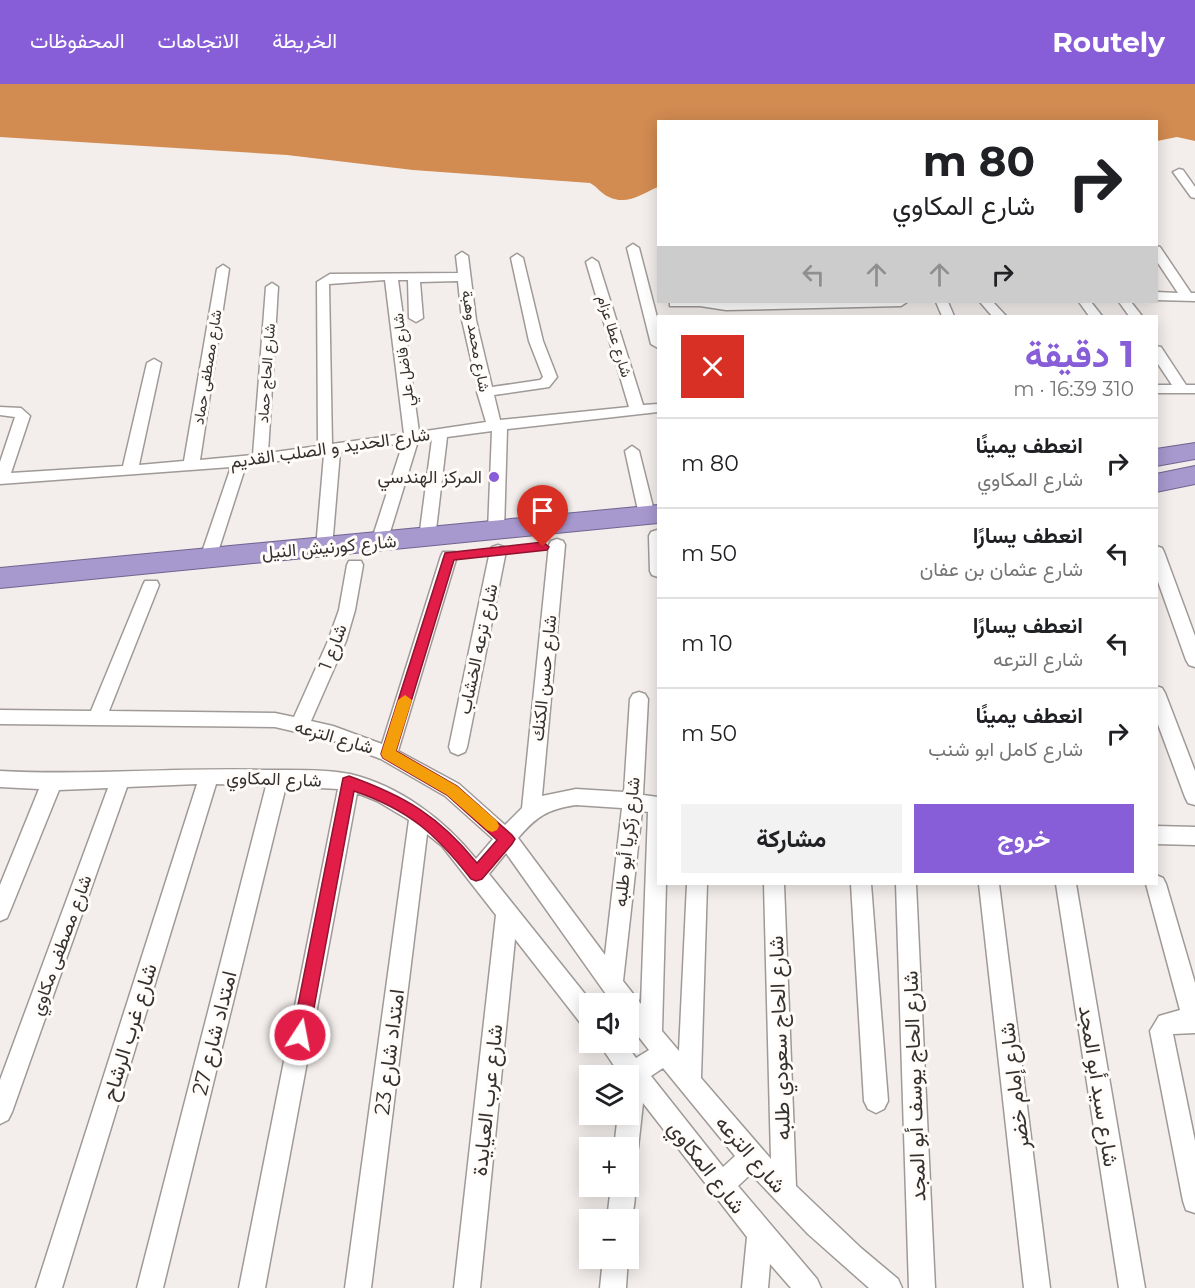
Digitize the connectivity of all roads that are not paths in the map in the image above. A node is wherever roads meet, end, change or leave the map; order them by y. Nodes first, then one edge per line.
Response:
1 (1179, 172) dead end
2 (1195, 195) edge
3 (633, 248) dead end
4 (1158, 253) edge
5 (462, 256) dead end
6 (516, 258) dead end
7 (592, 262) dead end
8 (223, 269) dead end
9 (392, 277) junction
10 (464, 277) junction
11 (414, 279) junction
12 (272, 287) dead end
13 (1158, 296) edge
14 (1191, 297) edge
15 (704, 303) edge
16 (750, 303) edge
17 (792, 303) edge
18 (987, 303) edge
19 (722, 307) edge
20 (816, 310) edge
21 (998, 315) edge
22 (416, 318) dead end
23 (657, 340) edge
24 (1158, 352) edge
25 (154, 363) dead end
26 (1158, 389) edge
27 (1188, 389) edge
28 (484, 392) junction
29 (657, 408) edge
30 (637, 410) junction
31 (0, 411) edge
32 (497, 426) junction
33 (440, 434) junction
34 (412, 438) junction
35 (329, 449) junction
36 (632, 451) dead end
37 (1195, 451) edge
38 (1158, 458) edge
39 (260, 459) junction
40 (240, 461) junction
41 (191, 466) junction
42 (130, 471) junction
43 (1195, 476) edge
44 (1, 479) edge
45 (1158, 483) edge
46 (646, 526) edge
47 (427, 538) junction
48 (497, 541) junction
49 (379, 543) junction
50 (557, 545) junction
51 (324, 548) junction
52 (449, 556) junction
53 (1158, 557) edge
54 (208, 558) junction
55 (355, 565) junction
56 (657, 567) edge
57 (0, 578) edge
58 (151, 585) junction
59 (0, 599) edge
60 (1194, 652) edge
61 (1158, 698) edge
62 (639, 699) dead end
63 (0, 717) edge
64 (97, 718) junction
65 (299, 726) junction
66 (458, 747) dead end
67 (388, 754) junction
68 (209, 777) junction
69 (121, 778) junction
70 (278, 778) junction
71 (0, 780) edge
72 (52, 782) junction
73 (349, 782) junction
74 (1195, 797) edge
75 (633, 802) junction
76 (657, 805) edge
77 (531, 812) junction
78 (419, 816) junction
79 (1158, 836) edge
80 (1195, 836) edge
81 (507, 839) junction
82 (476, 874) junction
83 (658, 885) edge
84 (697, 885) edge
85 (774, 885) edge
86 (861, 885) edge
87 (906, 885) edge
88 (989, 885) edge
89 (1066, 885) edge
90 (1156, 885) edge
91 (0, 910) edge
92 (507, 911) junction
93 (612, 984) junction
94 (619, 993) edge
95 (579, 1003) edge
96 (639, 1018) edge
97 (1195, 1022) edge
98 (658, 1043) junction
99 (618, 1053) edge
100 (627, 1065) edge
101 (639, 1068) edge
102 (639, 1080) edge
103 (689, 1081) junction
104 (876, 1101) dead end
105 (0, 1112) edge
106 (752, 1157) junction
107 (721, 1185) junction
108 (784, 1193) junction
109 (1195, 1201) edge
110 (760, 1233) junction
111 (614, 1269) edge
112 (49, 1288) edge
113 (150, 1288) edge
114 (252, 1288) edge
115 (358, 1288) edge
116 (467, 1288) edge
117 (613, 1288) edge
118 (755, 1288) edge
119 (808, 1288) edge
120 (889, 1288) edge
121 (922, 1288) edge
122 (1037, 1288) edge
123 (1132, 1288) edge

1 - 2 street
3 - 23 street
4 - 14 street
5 - 10 street, شارع محمد وهبة
6 - 28 street
7 - 30 street, شارع عطا عزام
8 - 41 street, شارع مصطفى حماد
9 - 11 street
9 - 34 street, شارع فاضل علي
9 - 35 street
10 - 11 street
10 - 28 street, شارع محمد وهبة
11 - 22 street
12 - 39 street, شارع الحاج حماد
13 - 14 street
15 - 19 street
16 - 17 street
16 - 19 street
17 - 20 street
18 - 21 street
24 - 27 street
25 - 42 street
26 - 27 street
28 - 32 street, شارع محمد وهبة
29 - 30 street, شارع الحديد و الصلب القديم
30 - 32 street, شارع الحديد و الصلب القديم
31 - 44 street
32 - 33 street, شارع الحديد و الصلب القديم
32 - 48 street, شارع محمد وهبة
33 - 34 street, شارع الحديد و الصلب القديم
33 - 47 street
34 - 35 street, شارع الحديد و الصلب القديم
34 - 49 street, شارع فاضل علي
35 - 39 street, شارع الحديد و الصلب القديم
35 - 51 street
36 - 46 street
37 - 38 highway
39 - 40 street, شارع الحديد و الصلب القديم
40 - 41 street, شارع الحديد و الصلب القديم
40 - 54 street
41 - 42 street, شارع الحديد و الصلب القديم
42 - 44 street, شارع الحديد و الصلب القديم
43 - 45 highway
46 - 48 highway, شارع كورنيش النيل
46 - 50 highway, شارع كورنيش النيل
46 - 56 street
47 - 48 highway, شارع كورنيش النيل
47 - 49 highway, شارع كورنيش النيل
48 - 50 highway, شارع كورنيش النيل
48 - 52 highway, شارع كورنيش النيل
48 - 66 street, شارع ترعه الخشاب
49 - 51 highway, شارع كورنيش النيل
50 - 77 street, شارع حسن الكنك
51 - 54 highway, شارع كورنيش النيل
52 - 55 highway, شارع كورنيش النيل
52 - 67 street
53 - 60 street
54 - 57 highway, شارع كورنيش النيل
55 - 58 highway, شارع كورنيش النيل
55 - 65 street, شارع 1
58 - 59 highway, شارع كورنيش النيل
58 - 64 street
61 - 74 street
62 - 75 street, شارع زكريا أبو طلبه
63 - 64 street, شارع الترعه
64 - 65 street, شارع الترعه
65 - 67 street, شارع الترعه
67 - 81 street, شارع الترعه
68 - 69 street, شارع المكاوي
68 - 70 street, شارع المكاوي
68 - 112 street, شارع غرب الرشاح
69 - 72 street, شارع المكاوي
69 - 105 street, شارع مصطفى مكاوي
70 - 73 street, شارع المكاوي
70 - 113 street, امتداد شارع 27
71 - 72 street, شارع المكاوي
72 - 91 street
73 - 78 street, شارع المكاوي
73 - 114 street
75 - 76 street
75 - 77 street
75 - 93 street, شارع زكريا أبو طلبه
77 - 81 street
78 - 82 street, شارع المكاوي
78 - 115 street, امتداد شارع 23
79 - 80 street
81 - 82 street
81 - 93 street, شارع الترعه
82 - 92 street, شارع المكاوي
83 - 98 street
84 - 103 street
85 - 108 street, شارع الحاج سعودي طلبه
86 - 104 street
87 - 121 street, شارع الحاج يوسف أبو المجد
88 - 122 street, شارع إمام خضر
89 - 123 street, شارع سيد أبو المجد
90 - 97 street
92 - 95 street, شارع المكاوي
92 - 116 street, شارع عرب العيايدة
93 - 94 street, شارع الترعه
96 - 98 street, شارع الترعه
97 - 109 street
98 - 101 street
98 - 103 street, شارع الترعه
99 - 100 street, شارع المكاوي
102 - 107 street, شارع المكاوي
103 - 106 street, شارع الترعه
106 - 107 street
106 - 108 street, شارع الترعه
107 - 110 street, شارع المكاوي
108 - 120 street, شارع الترعه
110 - 118 street
110 - 119 street, شارع المكاوي
111 - 117 street

